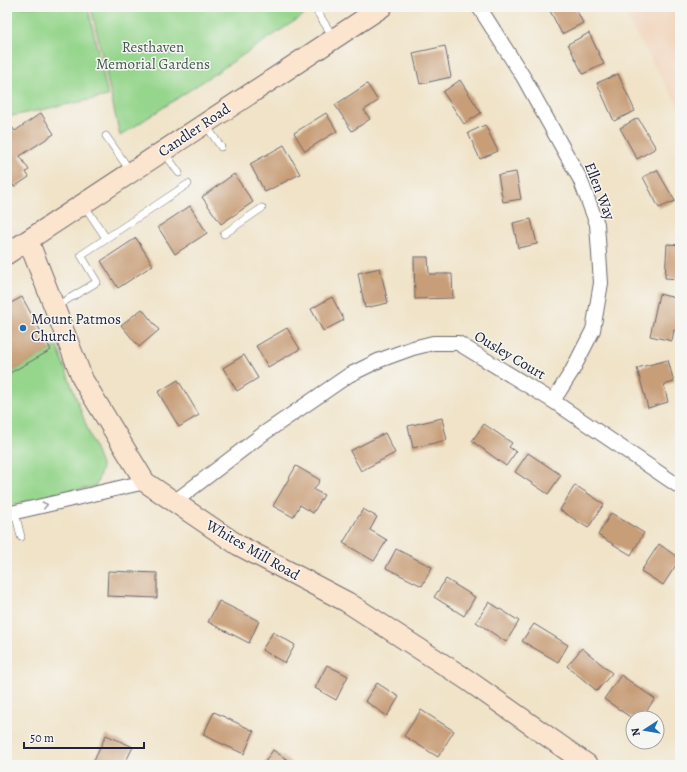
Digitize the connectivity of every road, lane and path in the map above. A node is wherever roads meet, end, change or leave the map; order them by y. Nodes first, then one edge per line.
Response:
1 (314, 7) edge
2 (382, 7) edge
3 (479, 7) edge
4 (334, 38) junction
5 (204, 123) junction
6 (106, 136) dead end
7 (221, 148) dead end
8 (163, 150) junction
9 (131, 172) junction
10 (179, 173) dead end
11 (188, 184) dead end
12 (83, 204) junction
13 (262, 208) dead end
14 (224, 234) dead end
15 (106, 238) junction
16 (28, 240) junction
17 (7, 254) edge
18 (54, 308) junction
19 (553, 401) junction
20 (144, 482) junction
21 (680, 487) edge
22 (174, 502) junction
23 (11, 513) edge
24 (21, 537) dead end
25 (588, 765) edge

1 - 4 lane
2 - 4 street, Candler Road
3 - 19 street, Ellen Way
4 - 5 street, Candler Road
5 - 7 lane
5 - 8 street, Candler Road
6 - 9 lane
8 - 9 street, Candler Road
8 - 10 lane
9 - 12 street, Candler Road
11 - 15 lane
12 - 15 lane
12 - 16 street, Candler Road
13 - 14 lane
15 - 18 lane
16 - 17 street, Candler Road
16 - 18 street, Whites Mill Road
18 - 20 street, Whites Mill Road
19 - 21 street, Ousley Court
19 - 22 street, Ousley Court
20 - 22 street, Whites Mill Road
23 -> 20 street
22 - 25 street, Whites Mill Road
23 - 24 lane

